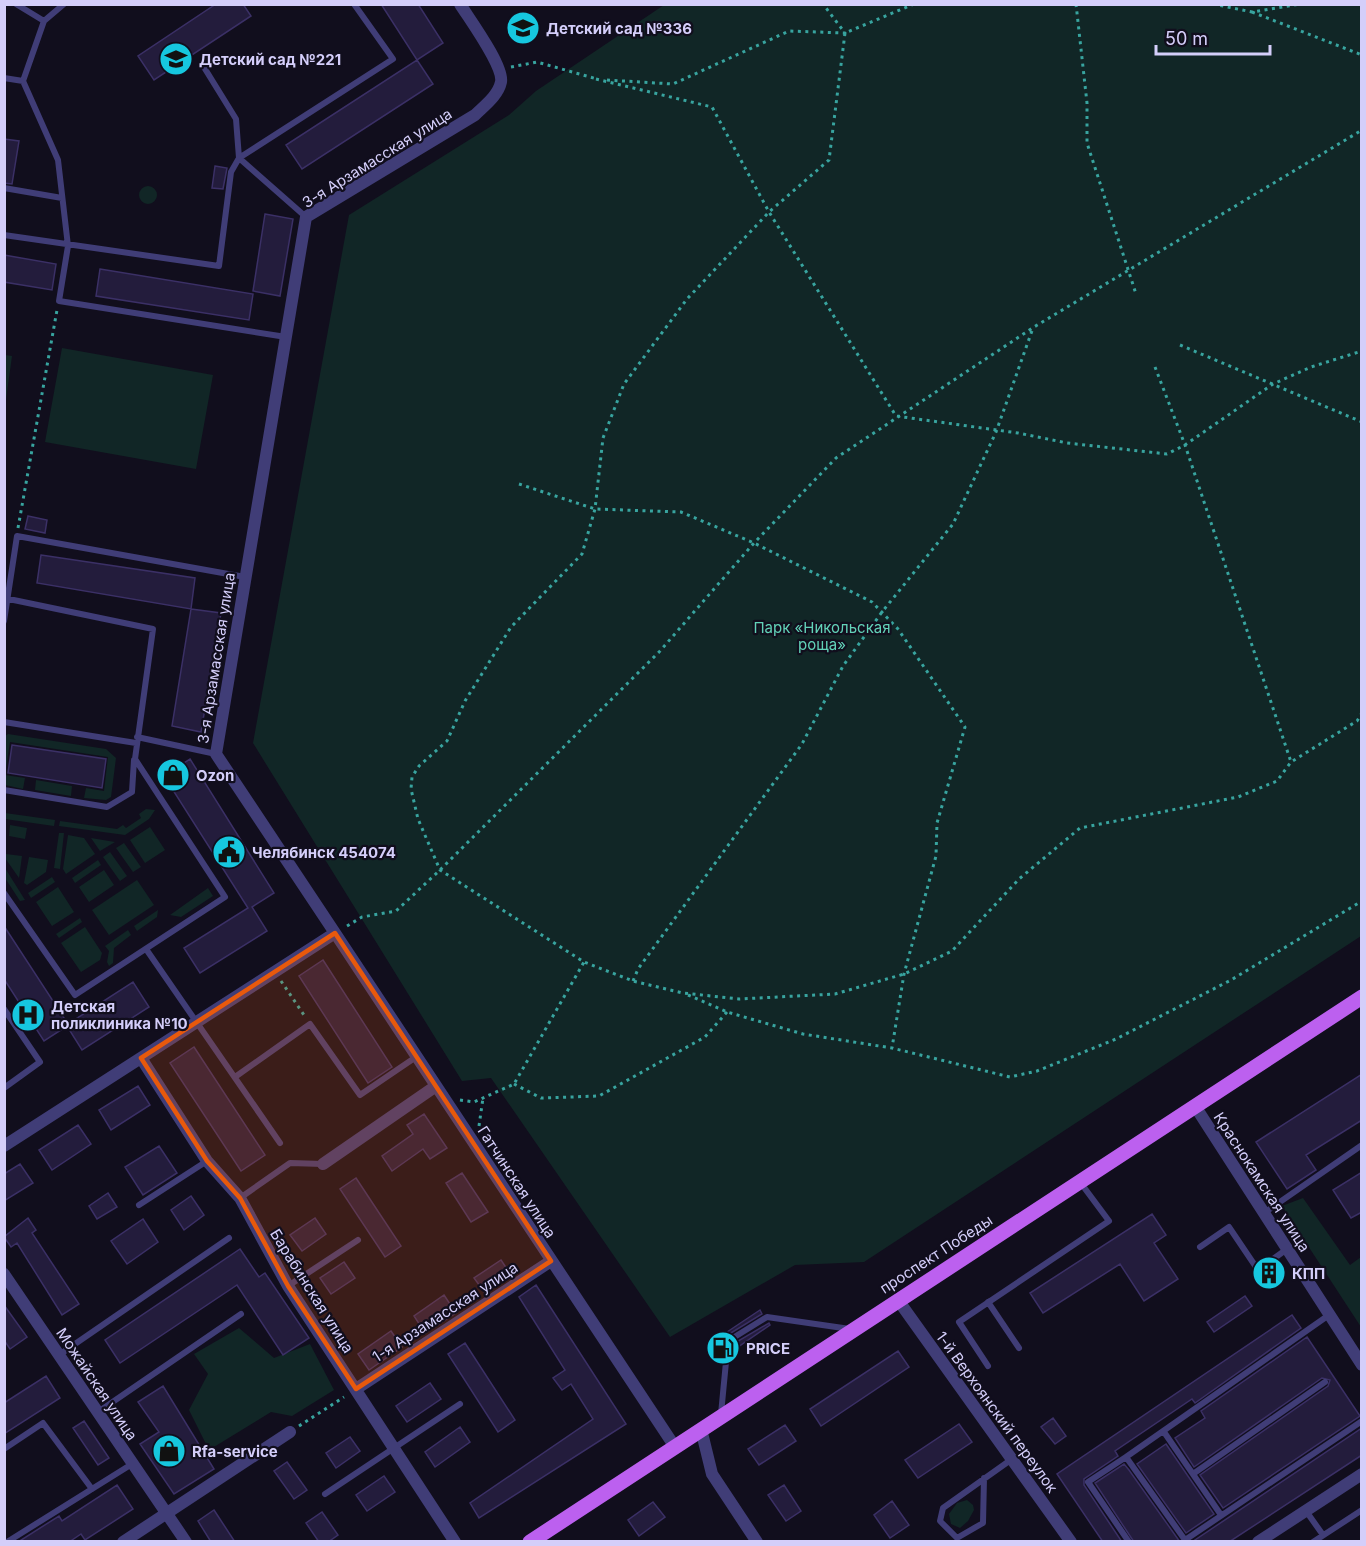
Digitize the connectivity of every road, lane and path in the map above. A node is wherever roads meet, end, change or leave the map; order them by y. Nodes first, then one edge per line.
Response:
1 (15, 4) edge
2 (64, 4) edge
3 (354, 4) edge
4 (460, 4) edge
5 (824, 4) edge
6 (914, 4) edge
7 (1076, 4) edge
8 (1214, 4) edge
9 (1300, 4) edge
10 (1252, 12) junction
11 (44, 21) junction
12 (845, 33) junction
13 (1362, 55) edge
14 (202, 64) dead end
15 (500, 70) junction
16 (4, 78) edge
17 (596, 79) junction
18 (23, 81) junction
19 (1362, 130) edge
20 (239, 158) junction
21 (4, 188) edge
22 (62, 198) junction
23 (769, 212) junction
24 (306, 217) junction
25 (4, 235) edge
26 (68, 246) junction
27 (1127, 271) junction
28 (1136, 294) dead end
29 (59, 301) junction
30 (1034, 327) junction
31 (286, 337) junction
32 (1180, 345) dead end
33 (1362, 351) edge
34 (1155, 367) dead end
35 (1273, 384) junction
36 (896, 416) junction
37 (1362, 422) edge
38 (996, 432) junction
39 (1185, 445) junction
40 (519, 484) dead end
41 (595, 509) junction
42 (17, 536) junction
43 (754, 543) junction
44 (245, 577) junction
45 (6, 598) edge
46 (882, 612) junction
47 (4, 621) edge
48 (1362, 713) edge
49 (4, 722) edge
50 (137, 740) junction
51 (216, 754) junction
52 (135, 759) junction
53 (1291, 762) junction
54 (4, 790) edge
55 (440, 870) junction
56 (4, 893) edge
57 (1362, 901) edge
58 (335, 933) junction
59 (146, 949) junction
60 (584, 962) junction
61 (275, 972) junction
62 (904, 974) junction
63 (633, 981) junction
64 (683, 993) junction
65 (1362, 997) edge
66 (4, 1009) edge
67 (727, 1012) junction
68 (197, 1022) junction
69 (310, 1024) junction
70 (892, 1048) junction
71 (416, 1057) junction
72 (141, 1058) junction
73 (235, 1077) junction
74 (514, 1084) junction
75 (436, 1086) junction
76 (4, 1088) edge
77 (483, 1098) junction
78 (445, 1099) junction
79 (1196, 1106) junction
80 (280, 1143) dead end
81 (1362, 1145) edge
82 (4, 1146) edge
83 (476, 1147) junction
84 (207, 1161) junction
85 (323, 1164) joint
86 (1080, 1181) junction
87 (240, 1198) junction
88 (140, 1205) dead end
89 (1264, 1213) junction
90 (229, 1238) dead end
91 (358, 1240) dead end
92 (1200, 1247) dead end
93 (1287, 1249) junction
94 (551, 1261) junction
95 (4, 1274) edge
96 (288, 1286) junction
97 (898, 1300) junction
98 (988, 1302) junction
99 (241, 1314) dead end
100 (1329, 1315) junction
101 (854, 1329) junction
102 (1019, 1348) dead end
103 (59, 1355) junction
104 (1362, 1365) edge
105 (988, 1366) dead end
106 (1325, 1382) dead end
107 (356, 1389) junction
108 (460, 1404) dead end
109 (98, 1412) junction
110 (721, 1415) junction
111 (1362, 1421) edge
112 (701, 1429) junction
113 (290, 1432) joint
114 (1164, 1432) junction
115 (675, 1447) junction
116 (393, 1448) junction
117 (4, 1449) edge
118 (1126, 1457) junction
119 (1012, 1459) junction
120 (133, 1464) junction
121 (1193, 1474) junction
122 (1362, 1474) edge
123 (984, 1478) junction
124 (92, 1489) junction
125 (325, 1494) dead end
126 (1306, 1510) junction
127 (1362, 1510) edge
128 (166, 1513) junction
129 (1221, 1515) junction
130 (1323, 1535) junction
131 (957, 1540) edge
132 (7, 1542) edge
133 (123, 1542) edge
134 (186, 1542) edge
135 (455, 1542) edge
136 (530, 1542) edge
137 (757, 1542) edge
138 (1071, 1542) edge
139 (1129, 1542) edge
140 (1258, 1542) edge
141 (1313, 1542) edge

1 - 11 lane
2 - 11 lane
3 - 20 lane
4 - 15 street
5 - 12 path
6 - 12 path
7 - 27 path
8 - 10 path
9 - 10 path
10 - 13 path
11 - 18 lane
12 - 17 path
12 - 23 path
14 - 20 lane
15 - 17 path
15 - 24 street, 3-я Арзамасская улица
16 - 18 lane
17 - 23 path
18 - 22 lane
19 - 27 path
20 - 24 lane
20 - 26 lane
21 - 22 lane
22 - 26 lane
23 - 36 path
23 - 41 path
24 - 31 street, 3-я Арзамасская улица
25 - 26 lane
26 - 29 lane
27 - 28 path
27 - 30 path
29 - 31 lane
29 - 42 path
30 - 36 path
30 - 38 path
31 - 44 street, 3-я Арзамасская улица
32 - 35 path
33 - 35 path
34 - 39 path
35 - 37 path
35 - 39 path
36 - 38 path
36 - 43 path
38 - 39 path
38 - 46 path
39 - 53 path
40 - 41 path
41 - 43 path
41 - 55 path
42 - 44 lane
42 - 45 lane
43 - 46 path
43 - 55 path
44 - 51 street, 3-я Арзамасская улица
45 - 47 lane
45 - 50 lane
46 - 62 path
46 - 63 path
48 - 53 path
49 - 50 lane
50 - 51 lane
50 - 52 lane
51 - 58 street, 3-я Арзамасская улица
52 - 54 lane
52 - 59 lane
53 - 62 path
55 - 58 path
55 - 60 path
56 - 59 lane
57 - 70 path
58 - 61 street
58 - 71 street, Гатчинская улица
59 - 68 lane
60 - 63 path
60 - 74 path
61 - 68 street
61 - 69 path
62 - 64 path
62 - 70 path
63 - 64 path
64 - 67 path
65 - 79 main road, проспект Победы
66 - 76 lane
67 - 70 path
67 - 74 path
68 - 72 street
68 - 73 lane
69 - 71 lane
69 - 73 lane
71 - 75 street, Гатчинская улица
72 - 82 street
72 - 84 street, Барабинская улица
73 - 80 lane
74 - 77 path
75 - 78 street, Гатчинская улица
75 - 85 street
77 - 78 path
77 - 83 path
78 - 83 street, Гатчинская улица
79 - 86 main road, проспект Победы
79 - 89 street, Краснокамская улица
81 - 89 lane
83 - 94 street, Гатчинская улица
84 - 87 street, Барабинская улица
84 - 88 lane
85 - 87 lane
86 - 97 main road, проспект Победы
86 - 98 lane
87 - 96 street, Барабинская улица
89 - 93 street, Краснокамская улица
90 - 103 lane
91 - 96 lane
92 - 93 lane
93 - 100 street, Краснокамская улица
94 - 107 street, 1-я Арзамасская улица
94 - 115 street, Гатчинская улица
95 - 103 street, Можайская улица
96 - 107 street, Барабинская улица
97 - 101 main road, проспект Победы
97 - 119 street, 1-й Верхоянский переулок
98 - 102 lane
98 - 105 lane
99 - 109 lane
100 - 104 street, Краснокамская улица
100 - 114 lane
101 - 110 main road, проспект Победы
101 - 110 lane
103 - 109 street, Можайская улица
106 - 121 lane
107 - 113 path
107 - 116 street, Барабинская улица
108 - 116 lane
109 - 120 street, Можайская улица
110 - 112 main road, проспект Победы
111 - 129 lane
112 - 115 main road, проспект Победы
112 - 137 street
113 - 128 street
114 - 118 lane
114 - 121 lane
115 - 136 main road, проспект Победы
116 - 125 lane
116 - 135 street, Барабинская улица
117 - 124 lane
118 - 129 lane
118 - 139 lane
119 - 123 lane
119 - 138 street, 1-й Верхоянский переулок
120 - 124 lane
120 - 128 street, Можайская улица
121 - 129 lane
122 - 126 street
123 - 131 lane
123 - 131 lane
124 - 132 lane
126 - 130 lane
126 - 140 street
127 - 130 lane
128 - 133 street
128 - 134 street, Можайская улица
130 - 141 lane

